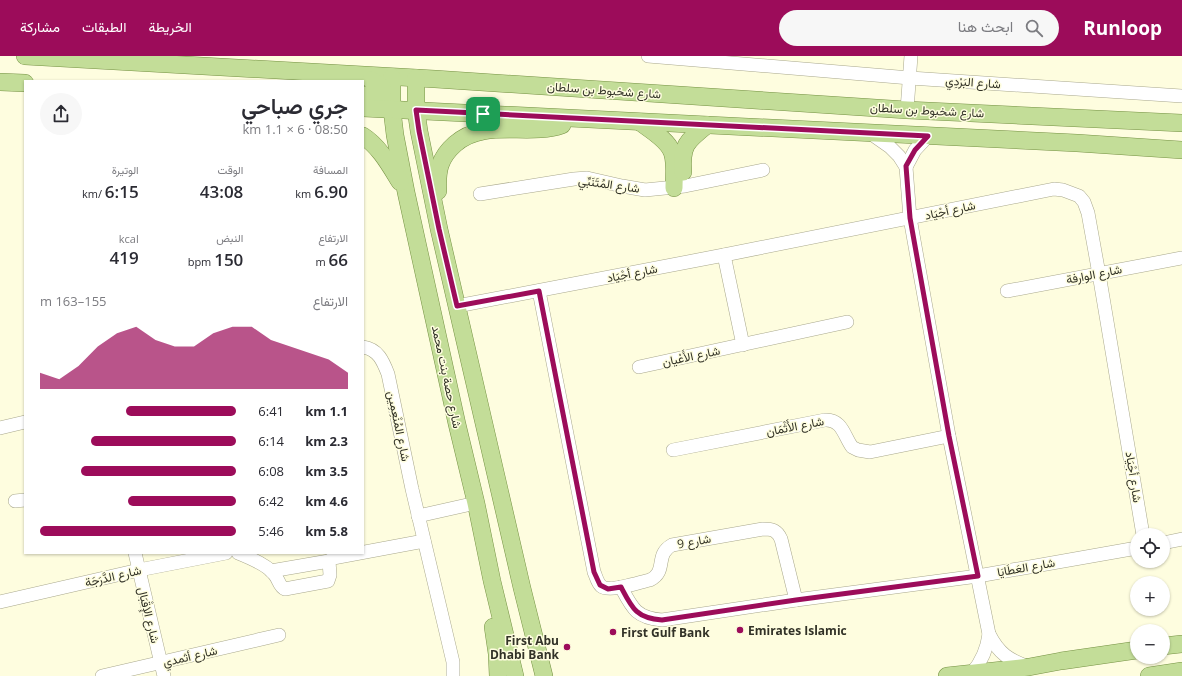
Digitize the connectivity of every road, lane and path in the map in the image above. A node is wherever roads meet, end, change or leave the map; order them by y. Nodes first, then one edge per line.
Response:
1 (25, 56) edge
2 (648, 56) edge
3 (911, 56) edge
4 (159, 60) edge
5 (187, 61) edge
6 (764, 61) edge
7 (362, 75) junction
8 (392, 77) junction
9 (416, 78) junction
10 (910, 78) junction
11 (0, 82) edge
12 (24, 83) edge
13 (364, 95) edge
14 (1182, 96) edge
15 (364, 108) edge
16 (392, 110) junction
17 (416, 110) junction
18 (907, 110) junction
19 (578, 119) junction
20 (640, 122) junction
21 (1182, 123) edge
22 (707, 125) junction
23 (870, 133) junction
24 (928, 136) junction
25 (364, 137) edge
26 (1182, 150) edge
27 (906, 166) junction
28 (763, 170) dead end
29 (679, 187) junction
30 (406, 192) junction
31 (480, 194) dead end
32 (910, 218) junction
33 (439, 229) junction
34 (724, 255) junction
35 (1182, 258) edge
36 (1099, 274) junction
37 (539, 291) junction
38 (1007, 291) dead end
39 (457, 306) junction
40 (847, 322) dead end
41 (743, 345) junction
42 (364, 347) edge
43 (639, 367) dead end
44 (24, 422) edge
45 (0, 428) edge
46 (949, 436) junction
47 (673, 450) dead end
48 (476, 503) junction
49 (418, 516) junction
50 (1142, 528) edge
51 (1182, 539) edge
52 (424, 541) junction
53 (1170, 542) edge
54 (1130, 549) edge
55 (364, 552) edge
56 (135, 554) edge
57 (221, 554) edge
58 (240, 554) edge
59 (354, 554) edge
60 (329, 561) junction
61 (139, 570) junction
62 (271, 571) junction
63 (978, 576) junction
64 (492, 581) junction
65 (621, 587) junction
66 (796, 600) junction
67 (0, 602) edge
68 (527, 604) junction
69 (989, 634) junction
70 (279, 635) dead end
71 (1182, 644) edge
72 (1170, 645) edge
73 (1130, 651) edge
74 (161, 663) junction
75 (1029, 667) junction
76 (1182, 671) edge
77 (972, 673) junction
78 (102, 676) edge
79 (164, 676) edge
80 (453, 676) edge
81 (498, 676) edge
82 (516, 676) edge
83 (544, 676) edge
84 (553, 676) edge
85 (947, 676) edge
86 (1149, 676) edge

1 - 4 main road, شارع شخبوط بن سلطان
2 - 6 street, شارع البَرْدِي
3 - 10 street
4 - 5 main road, شارع شخبوط بن سلطان
5 - 7 main road, شارع شخبوط بن سلطان
6 - 10 street, شارع البَرْدِي
7 - 8 main road, شارع شخبوط بن سلطان
7 - 13 main road
8 - 9 main road, شارع شخبوط بن سلطان
8 - 16 main road, شارع حصة بنت محمد
9 - 17 main road, شارع حصة بنت محمد
9 - 18 main road, شارع شخبوط بن سلطان
10 - 14 street, شارع البَرْدِي
10 - 18 street
11 - 12 main road
15 - 16 main road
16 - 17 main road
16 - 30 main road, شارع حصة بنت محمد
17 - 19 main road
17 - 33 main road, شارع حصة بنت محمد
18 - 21 main road, شارع شخبوط بن سلطان
19 - 20 main road
19 - 33 main road
20 - 22 main road
20 - 29 main road
22 - 23 main road
22 - 29 main road
23 - 24 main road
23 - 27 street
24 - 26 main road
24 - 27 street
25 - 30 main road
27 - 32 street
28 - 29 street, شارع المُتَنَبِّي
29 - 31 street, شارع المُتَنَبِّي
30 - 48 main road, شارع حصة بنت محمد
32 - 34 street, شارع أجْيَاد
32 - 36 street, شارع أجْيَاد
32 - 46 street
33 - 39 main road, شارع حصة بنت محمد
34 - 37 street, شارع أجْيَاد
34 - 41 street
35 - 36 street, شارع الوارفة
36 - 38 street, شارع الوارفة
36 - 50 street, شارع أجْيَاد
37 - 39 street, شارع أجْيَاد
37 - 65 street, شارع 9
39 - 68 main road, شارع حصة بنت محمد
40 - 41 street, شارع الأَعْيان
41 - 43 street, شارع الأَعْيان
42 - 49 street, شارع المُنْعِمِين
44 - 45 street
46 - 47 street, شارع الأَثْمَان
46 - 63 street
48 - 49 street
48 - 64 main road, شارع حصة بنت محمد
49 - 52 street, شارع المُنْعِمِين
51 - 53 street
52 - 55 street
52 - 80 street, شارع المُنْعِمِين
54 - 63 street, شارع العَطَايَا
56 - 61 street, شارع الإِقْبَال
57 - 61 street, شارع الدَّرَجَة
58 - 62 street
59 - 60 street
60 - 62 street
60 - 62 street
61 - 67 street, شارع الدَّرَجَة
61 - 74 street, شارع الإِقْبَال
63 - 66 street, شارع العَطَايَا
63 - 69 street
64 - 81 main road
64 - 82 main road, شارع حصة بنت محمد
65 - 66 street, شارع العَطَايَا
65 - 66 street, شارع 9
68 - 83 main road, شارع حصة بنت محمد
68 - 84 main road
69 - 75 street
69 - 77 street
70 - 74 street, شارع أثمدي
71 - 72 main road
73 - 75 main road
74 - 78 street, شارع أثمدي
74 - 79 street, شارع الإِقْبَال
75 - 77 main road
76 - 86 main road
77 - 85 main road

